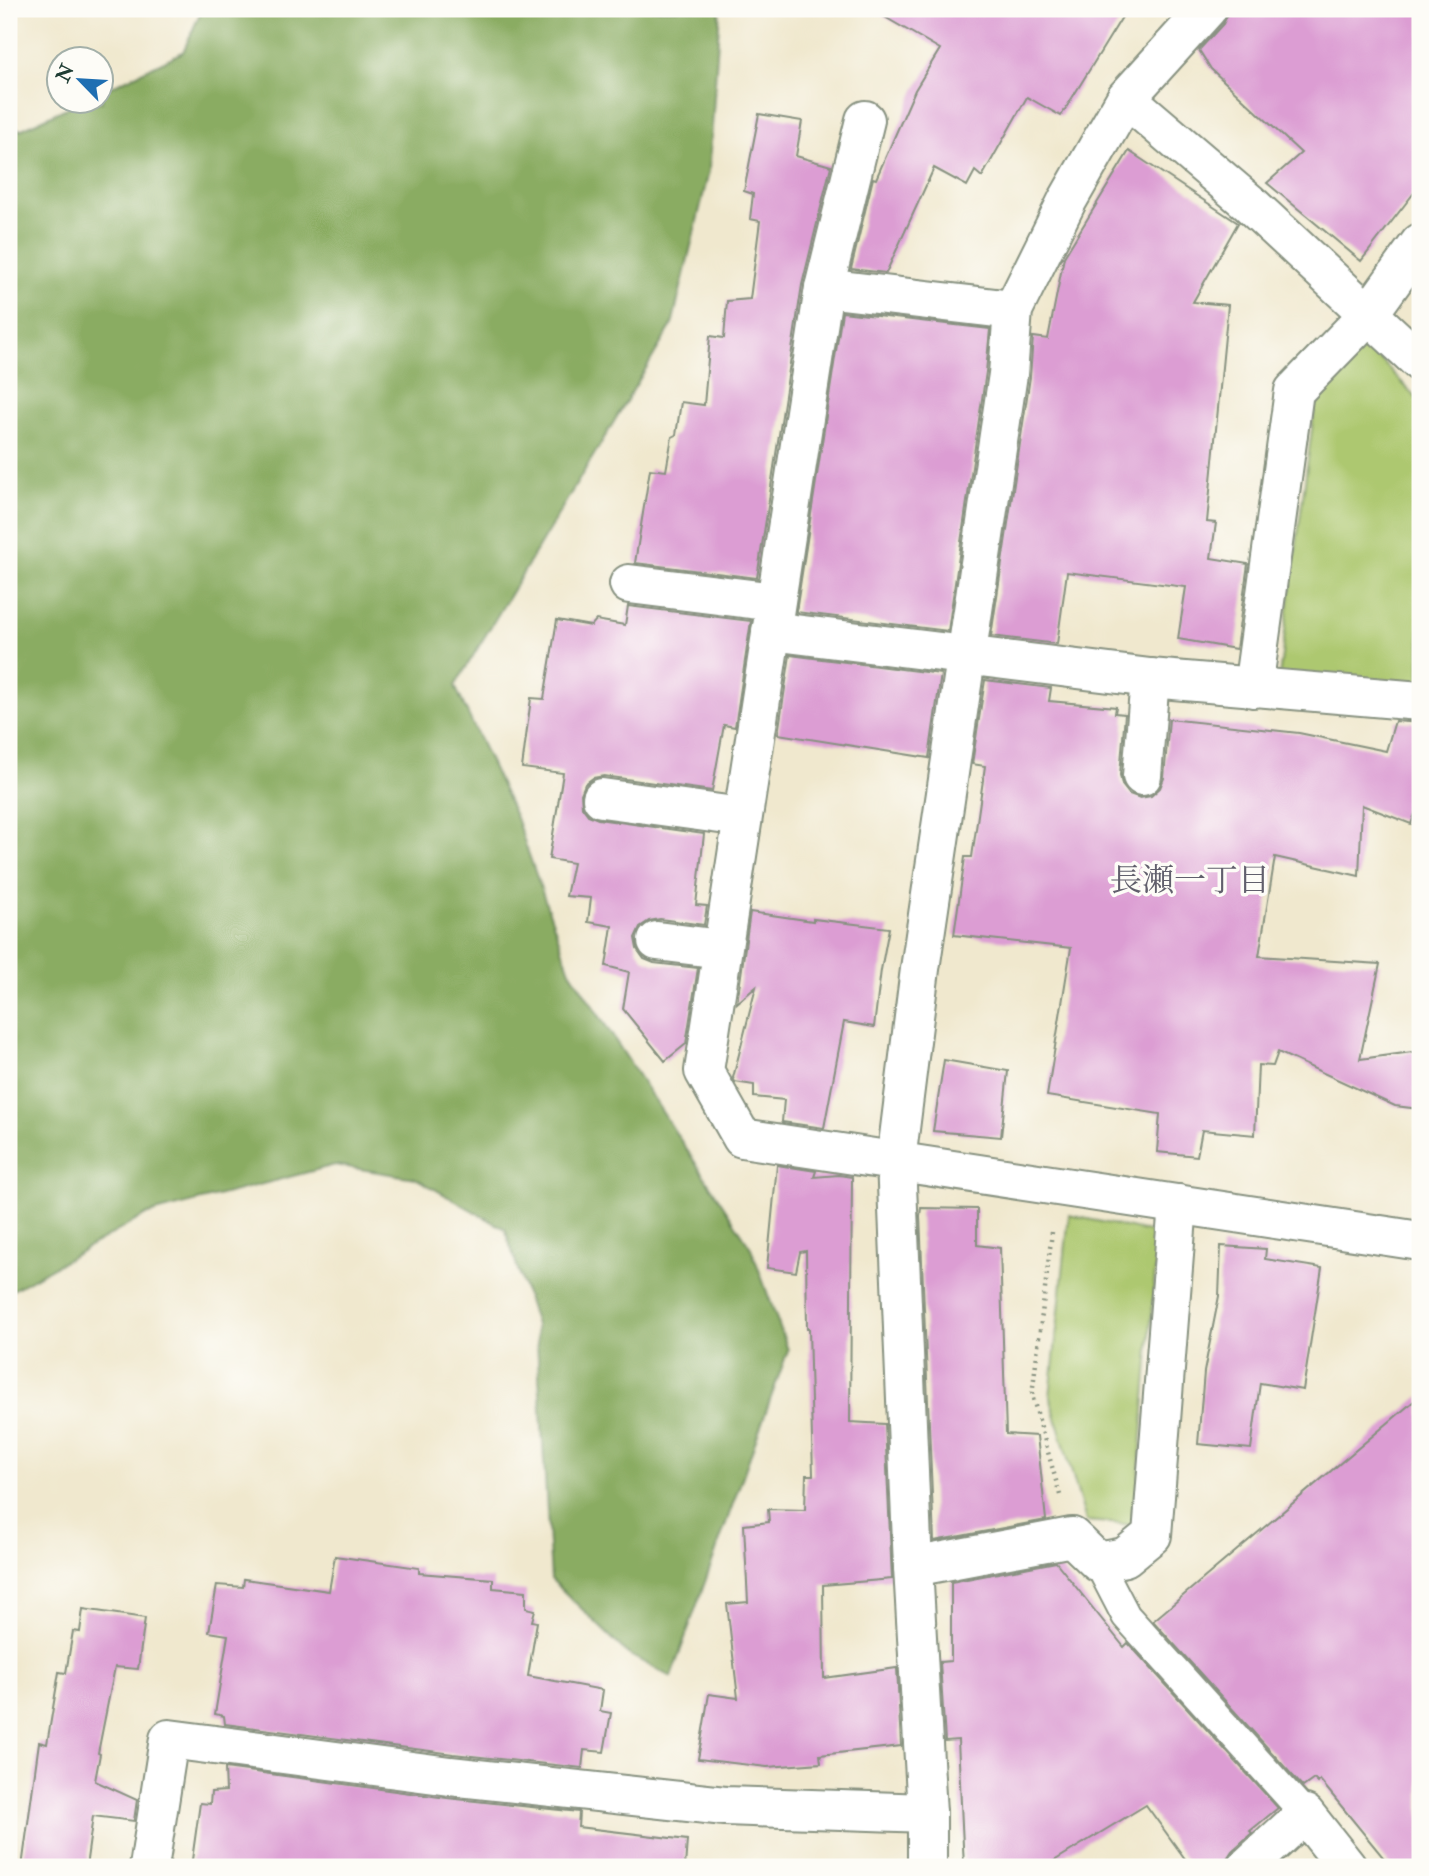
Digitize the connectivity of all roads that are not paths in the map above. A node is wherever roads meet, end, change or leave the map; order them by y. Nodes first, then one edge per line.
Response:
1 (1207, 9) edge
2 (1126, 98) junction
3 (865, 121) dead end
4 (1420, 243) edge
5 (824, 288) junction
6 (1013, 310) junction
7 (1368, 315) junction
8 (1420, 362) edge
9 (629, 584) dead end
10 (773, 617) junction
11 (966, 656) junction
12 (1150, 678) junction
13 (1253, 688) junction
14 (1420, 701) edge
15 (1142, 776) dead end
16 (601, 798) dead end
17 (742, 817) junction
18 (657, 941) dead end
19 (721, 949) junction
20 (895, 1161) junction
21 (1178, 1204) junction
22 (1420, 1241) edge
23 (1085, 1550) junction
24 (913, 1567) junction
25 (927, 1813) junction
26 (1305, 1814) junction
27 (149, 1867) edge
28 (927, 1867) edge
29 (1247, 1867) edge
30 (1347, 1867) edge

1 - 2 street
2 - 6 street
2 - 7 street
3 - 5 street
4 - 7 street
5 - 6 street
5 - 10 street
6 - 11 street
7 - 8 street
7 - 13 street
9 - 10 street
10 - 11 street
10 - 17 street
11 - 12 street
11 - 20 street
12 - 13 street
12 - 15 street
13 - 14 street
16 - 17 street
17 - 19 street
18 - 19 street
19 - 20 street
20 - 21 street
20 - 24 street
21 - 22 street
21 - 23 street
23 - 24 street
23 - 26 lane
24 - 25 street
25 - 27 street
25 - 28 street
26 - 29 street
26 - 30 street

